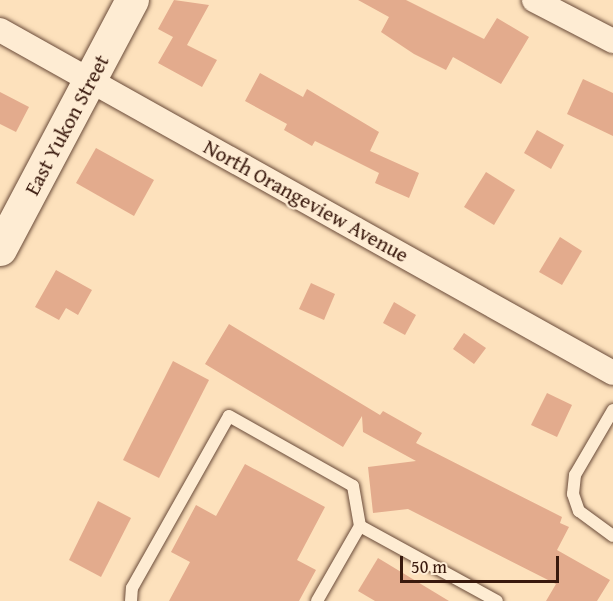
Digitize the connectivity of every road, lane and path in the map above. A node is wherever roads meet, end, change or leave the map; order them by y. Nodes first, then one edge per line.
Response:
1 (132, 0) edge
2 (534, 0) edge
3 (0, 30) edge
4 (613, 41) edge
5 (91, 81) junction
6 (0, 249) edge
7 (613, 373) edge
8 (613, 410) edge
9 (360, 526) junction
10 (613, 536) edge
11 (131, 601) edge
12 (317, 601) edge
13 (497, 601) edge

1 - 5 street, East Yukon Street
2 - 4 street
3 - 5 street, North Orangeview Avenue
5 - 6 street, East Yukon Street
5 - 7 street, North Orangeview Avenue
8 - 10 lane
9 - 11 lane
9 - 12 lane
9 - 13 lane

